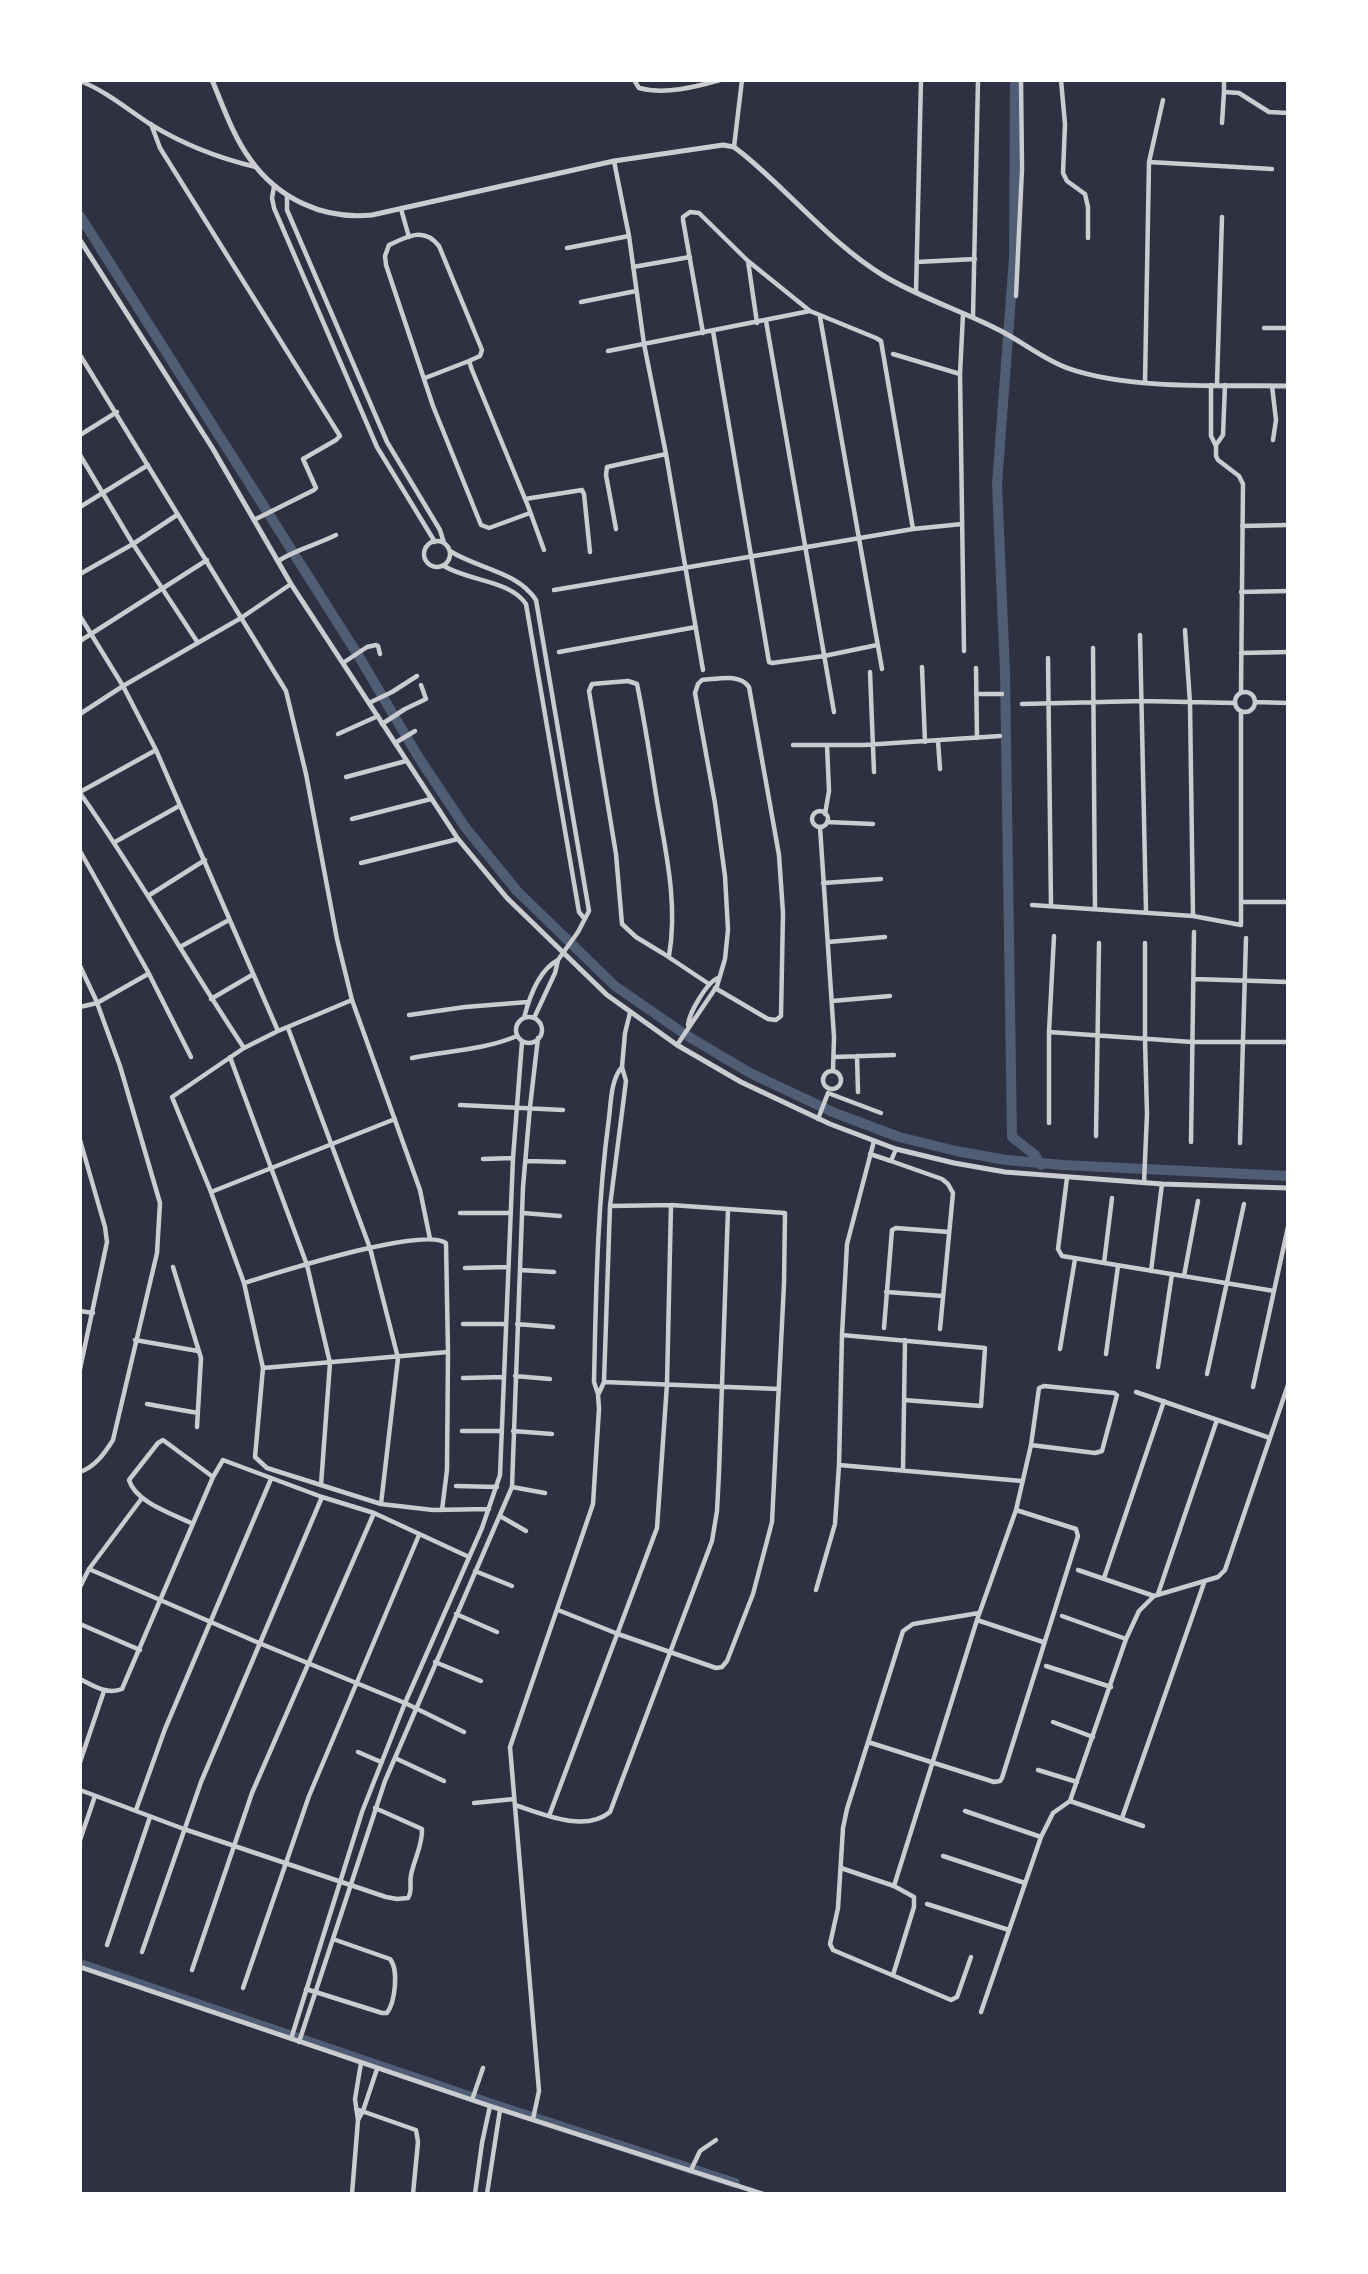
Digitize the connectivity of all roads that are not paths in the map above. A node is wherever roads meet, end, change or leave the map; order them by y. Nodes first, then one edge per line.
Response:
1 (80, 80) edge
2 (212, 80) edge
3 (634, 80) edge
4 (720, 80) edge
5 (741, 80) edge
6 (920, 80) edge
7 (978, 80) edge
8 (1021, 80) edge
9 (1061, 80) edge
10 (1224, 80) edge
11 (1224, 92) junction
12 (1163, 100) dead end
13 (1287, 113) edge
14 (1222, 123) dead end
15 (151, 124) junction
16 (734, 147) junction
17 (614, 161) junction
18 (1149, 162) junction
19 (257, 167) junction
20 (1272, 169) dead end
21 (274, 187) junction
22 (287, 196) junction
23 (401, 209) junction
24 (1222, 217) dead end
25 (629, 236) junction
26 (409, 237) junction
27 (1088, 238) dead end
28 (80, 240) edge
29 (567, 248) dead end
30 (690, 257) junction
31 (975, 259) junction
32 (748, 261) junction
33 (917, 262) junction
34 (633, 267) junction
35 (636, 291) junction
36 (916, 292) junction
37 (1016, 296) dead end
38 (581, 302) dead end
39 (810, 311) junction
40 (963, 314) junction
41 (820, 316) junction
42 (973, 317) junction
43 (766, 321) junction
44 (757, 323) junction
45 (1264, 328) dead end
46 (1287, 328) edge
47 (713, 331) junction
48 (703, 333) junction
49 (644, 344) junction
50 (608, 351) dead end
51 (346, 352) junction
52 (893, 354) dead end
53 (80, 355) edge
54 (337, 357) junction
55 (469, 361) junction
56 (82, 363) edge
57 (960, 374) junction
58 (425, 378) junction
59 (1145, 382) junction
60 (1214, 384) junction
61 (1225, 385) junction
62 (1272, 386) junction
63 (1287, 386) edge
64 (117, 412) junction
65 (80, 435) edge
66 (1273, 440) dead end
67 (387, 442) junction
68 (1216, 446) junction
69 (377, 447) junction
70 (666, 454) junction
71 (80, 455) edge
72 (148, 465) junction
73 (103, 493) junction
74 (525, 499) junction
75 (80, 507) edge
76 (530, 513) junction
77 (177, 515) junction
78 (254, 520) junction
79 (962, 524) junction
80 (1287, 525) edge
81 (1242, 526) junction
82 (914, 528) junction
83 (616, 529) dead end
84 (336, 535) dead end
85 (859, 538) junction
86 (435, 542) junction
87 (444, 543) junction
88 (133, 544) junction
89 (805, 548) junction
90 (544, 550) dead end
91 (450, 551) junction
92 (590, 552) dead end
93 (752, 557) junction
94 (280, 559) junction
95 (207, 561) junction
96 (444, 566) junction
97 (685, 569) junction
98 (80, 574) edge
99 (291, 584) junction
100 (162, 589) junction
101 (554, 590) dead end
102 (1287, 591) edge
103 (1241, 592) junction
104 (80, 616) edge
105 (241, 618) junction
106 (696, 627) junction
107 (1185, 630) dead end
108 (92, 634) junction
109 (1140, 635) dead end
110 (80, 641) edge
111 (198, 643) junction
112 (877, 645) junction
113 (1093, 649) dead end
114 (964, 651) dead end
115 (559, 652) dead end
116 (1287, 652) edge
117 (1241, 653) junction
118 (380, 654) dead end
119 (824, 656) junction
120 (1048, 658) dead end
121 (343, 663) junction
122 (922, 667) dead end
123 (976, 668) dead end
124 (882, 669) dead end
125 (703, 670) dead end
126 (870, 672) dead end
127 (417, 676) dead end
128 (421, 685) dead end
129 (123, 686) junction
130 (1241, 693) junction
131 (976, 694) junction
132 (1002, 694) dead end
133 (1142, 701) junction
134 (1093, 702) junction
135 (1255, 702) junction
136 (369, 703) junction
137 (1049, 703) junction
138 (1190, 703) junction
139 (1235, 703) junction
140 (1287, 703) edge
141 (1022, 704) dead end
142 (834, 712) dead end
143 (1241, 712) junction
144 (80, 714) edge
145 (377, 716) junction
146 (382, 724) junction
147 (415, 731) dead end
148 (338, 734) dead end
149 (1000, 736) dead end
150 (977, 738) junction
151 (925, 741) junction
152 (938, 741) junction
153 (395, 743) junction
154 (872, 744) junction
155 (793, 745) dead end
156 (827, 745) junction
157 (156, 750) junction
158 (406, 761) junction
159 (940, 769) dead end
160 (874, 772) dead end
161 (346, 777) dead end
162 (80, 792) edge
163 (431, 799) junction
164 (179, 806) junction
165 (825, 814) junction
166 (352, 819) dead end
167 (827, 822) junction
168 (873, 824) dead end
169 (820, 827) junction
170 (458, 839) junction
171 (115, 842) junction
172 (80, 851) edge
173 (205, 860) junction
174 (361, 863) dead end
175 (881, 879) dead end
176 (823, 883) junction
177 (148, 896) junction
178 (1241, 902) junction
179 (1287, 902) edge
180 (1031, 905) dead end
181 (1051, 905) junction
182 (1096, 909) junction
183 (1146, 911) junction
184 (1193, 916) junction
185 (584, 918) junction
186 (229, 920) junction
187 (1194, 932) dead end
188 (1054, 936) dead end
189 (885, 937) dead end
190 (1246, 938) dead end
191 (828, 942) junction
192 (1099, 943) dead end
193 (1145, 943) dead end
194 (180, 947) junction
195 (563, 951) junction
196 (668, 956) junction
197 (558, 960) junction
198 (80, 967) edge
199 (149, 974) junction
200 (252, 975) junction
201 (719, 978) junction
202 (1194, 979) junction
203 (1246, 982) junction
204 (1287, 982) edge
205 (709, 985) junction
206 (715, 988) junction
207 (890, 996) dead end
208 (211, 999) junction
209 (352, 1000) junction
210 (832, 1001) junction
211 (528, 1002) junction
212 (97, 1003) junction
213 (80, 1007) edge
214 (630, 1013) junction
215 (410, 1015) dead end
216 (524, 1017) junction
217 (534, 1018) junction
218 (688, 1026) junction
219 (288, 1028) junction
220 (278, 1031) junction
221 (1049, 1032) junction
222 (517, 1036) junction
223 (1098, 1036) junction
224 (538, 1038) junction
225 (1145, 1040) junction
226 (522, 1042) junction
227 (1192, 1042) junction
228 (1244, 1042) junction
229 (1287, 1042) edge
230 (677, 1045) junction
231 (244, 1048) junction
232 (894, 1055) dead end
233 (834, 1056) junction
234 (857, 1056) junction
235 (191, 1057) dead end
236 (230, 1057) junction
237 (412, 1058) dead end
238 (622, 1067) junction
239 (833, 1071) junction
240 (858, 1092) dead end
241 (828, 1093) junction
242 (460, 1105) dead end
243 (517, 1107) junction
244 (530, 1107) junction
245 (563, 1110) dead end
246 (881, 1113) dead end
247 (819, 1118) junction
248 (396, 1119) junction
249 (1049, 1123) dead end
250 (1096, 1136) dead end
251 (80, 1140) edge
252 (874, 1141) junction
253 (332, 1142) junction
254 (1191, 1142) dead end
255 (1240, 1143) dead end
256 (896, 1149) junction
257 (870, 1154) junction
258 (513, 1158) junction
259 (484, 1159) dead end
260 (526, 1161) junction
261 (891, 1161) junction
262 (564, 1162) dead end
263 (603, 1162) junction
264 (614, 1162) junction
265 (270, 1169) junction
266 (1067, 1178) junction
267 (1144, 1180) junction
268 (1162, 1184) junction
269 (513, 1187) junction
270 (523, 1187) junction
271 (1287, 1188) edge
272 (211, 1192) junction
273 (1112, 1198) dead end
274 (1198, 1201) dead end
275 (1244, 1204) dead end
276 (671, 1205) junction
277 (610, 1206) junction
278 (727, 1209) junction
279 (460, 1213) dead end
280 (511, 1213) junction
281 (523, 1213) junction
282 (560, 1216) dead end
283 (1287, 1227) edge
284 (949, 1232) junction
285 (430, 1239) junction
286 (370, 1248) junction
287 (1075, 1259) junction
288 (1104, 1264) junction
289 (307, 1265) junction
290 (1118, 1266) junction
291 (173, 1267) dead end
292 (508, 1267) junction
293 (464, 1268) dead end
294 (520, 1270) junction
295 (1151, 1271) junction
296 (554, 1272) dead end
297 (1172, 1274) junction
298 (1184, 1276) junction
299 (596, 1278) junction
300 (606, 1279) junction
301 (244, 1283) junction
302 (1226, 1283) junction
303 (1274, 1291) junction
304 (886, 1292) junction
305 (943, 1296) junction
306 (507, 1300) junction
307 (518, 1300) junction
308 (80, 1311) edge
309 (93, 1314) junction
310 (463, 1324) dead end
311 (506, 1324) junction
312 (517, 1324) junction
313 (552, 1326) dead end
314 (884, 1328) dead end
315 (940, 1329) dead end
316 (842, 1335) junction
317 (135, 1340) junction
318 (905, 1340) junction
319 (1060, 1349) dead end
320 (198, 1351) junction
321 (448, 1352) junction
322 (1106, 1354) dead end
323 (398, 1358) junction
324 (330, 1363) junction
325 (1158, 1367) dead end
326 (263, 1368) junction
327 (80, 1369) edge
328 (1207, 1374) dead end
329 (515, 1376) junction
330 (504, 1377) junction
331 (463, 1378) dead end
332 (550, 1379) dead end
333 (604, 1382) junction
334 (667, 1384) junction
335 (1287, 1385) edge
336 (723, 1387) junction
337 (1253, 1387) dead end
338 (779, 1389) junction
339 (1136, 1392) dead end
340 (598, 1394) junction
341 (904, 1401) junction
342 (1164, 1401) junction
343 (147, 1404) dead end
344 (198, 1413) junction
345 (1217, 1420) junction
346 (197, 1427) dead end
347 (461, 1431) dead end
348 (501, 1431) junction
349 (513, 1431) junction
350 (552, 1434) dead end
351 (1270, 1438) junction
352 (1031, 1445) junction
353 (839, 1465) junction
354 (903, 1470) junction
355 (80, 1472) edge
356 (213, 1477) junction
357 (271, 1479) junction
358 (1022, 1481) junction
359 (321, 1485) junction
360 (456, 1486) dead end
361 (497, 1487) junction
362 (512, 1487) junction
363 (545, 1493) dead end
364 (322, 1497) junction
365 (142, 1498) junction
366 (381, 1504) junction
367 (489, 1509) junction
368 (442, 1510) junction
369 (1016, 1510) junction
370 (374, 1513) junction
371 (500, 1516) junction
372 (194, 1524) junction
373 (482, 1528) junction
374 (526, 1531) dead end
375 (492, 1533) junction
376 (419, 1535) junction
377 (469, 1557) junction
378 (89, 1569) junction
379 (1078, 1570) dead end
380 (475, 1572) junction
381 (1104, 1578) junction
382 (1204, 1582) junction
383 (512, 1586) dead end
384 (80, 1587) edge
385 (816, 1590) dead end
386 (1156, 1595) junction
387 (162, 1600) junction
388 (558, 1610) junction
389 (979, 1613) junction
390 (457, 1614) junction
391 (1062, 1616) dead end
392 (977, 1620) junction
393 (211, 1622) junction
394 (80, 1624) edge
395 (497, 1632) dead end
396 (618, 1634) junction
397 (435, 1636) junction
398 (1126, 1639) junction
399 (445, 1641) junction
400 (1043, 1642) junction
401 (259, 1643) junction
402 (140, 1650) junction
403 (671, 1652) junction
404 (435, 1662) junction
405 (308, 1663) junction
406 (1046, 1667) dead end
407 (80, 1679) edge
408 (481, 1681) dead end
409 (356, 1683) junction
410 (1111, 1687) junction
411 (104, 1690) junction
412 (405, 1703) junction
413 (415, 1709) junction
414 (1053, 1722) dead end
415 (464, 1732) dead end
416 (1093, 1737) junction
417 (868, 1742) junction
418 (358, 1752) dead end
419 (395, 1758) junction
420 (933, 1761) junction
421 (80, 1762) edge
422 (381, 1762) junction
423 (1038, 1770) dead end
424 (444, 1781) dead end
425 (1077, 1782) junction
426 (80, 1790) edge
427 (95, 1796) junction
428 (1070, 1801) junction
429 (514, 1802) junction
430 (474, 1803) dead end
431 (375, 1808) junction
432 (136, 1810) junction
433 (965, 1811) dead end
434 (150, 1816) junction
435 (549, 1816) junction
436 (1122, 1818) junction
437 (1143, 1826) dead end
438 (184, 1829) junction
439 (1041, 1836) junction
440 (80, 1840) edge
441 (235, 1846) junction
442 (943, 1856) dead end
443 (286, 1863) junction
444 (841, 1868) junction
445 (339, 1880) junction
446 (1025, 1883) junction
447 (350, 1884) junction
448 (894, 1886) junction
449 (927, 1904) dead end
450 (1009, 1930) junction
451 (333, 1939) junction
452 (107, 1945) dead end
453 (142, 1952) dead end
454 (971, 1957) dead end
455 (80, 1967) edge
456 (192, 1970) dead end
457 (893, 1975) junction
458 (243, 1988) dead end
459 (306, 1989) junction
460 (316, 1992) junction
461 (981, 2012) dead end
462 (292, 2036) junction
463 (300, 2039) junction
464 (361, 2063) junction
465 (483, 2068) dead end
466 (377, 2069) junction
467 (473, 2098) junction
468 (490, 2106) junction
469 (355, 2109) junction
470 (500, 2110) junction
471 (363, 2111) junction
472 (534, 2117) junction
473 (358, 2120) junction
474 (716, 2140) dead end
475 (692, 2168) junction
476 (352, 2193) edge
477 (413, 2193) edge
478 (475, 2193) edge
479 (486, 2193) edge
480 (763, 2193) edge

1 - 15 street
2 - 19 street
3 - 4 street
5 - 16 street
6 - 33 street
7 - 31 street
8 - 37 street
9 - 27 street
10 - 11 street
11 - 13 street
11 - 14 street
12 - 18 street
15 - 19 street
15 - 78 street
16 - 17 street
16 - 36 street
17 - 23 street
17 - 25 street
18 - 20 street
18 - 59 street
19 - 21 street
21 - 22 street
21 - 54 street
22 - 23 street
22 - 51 street
23 - 26 street
24 - 60 street
25 - 29 street
25 - 34 street
26 - 55 street
26 - 58 street
28 - 78 street
30 - 32 street
30 - 34 street
30 - 48 street
31 - 33 street
31 - 42 street
32 - 39 street
32 - 44 street
33 - 36 street
34 - 35 street
35 - 38 street
35 - 49 street
36 - 40 street
39 - 41 street
39 - 43 street
40 - 42 street
40 - 57 street
41 - 82 street
41 - 85 street
42 - 59 street
43 - 44 street
43 - 89 street
44 - 47 street
45 - 46 street
47 - 48 street
47 - 93 street
48 - 49 street
49 - 50 street
49 - 70 street
51 - 54 street
51 - 67 street
52 - 57 street
53 - 56 street
54 - 69 street
55 - 58 street
55 - 74 street
56 - 64 street
57 - 79 street
58 - 76 street
59 - 60 street
60 - 61 street
60 - 68 street
61 - 62 street
61 - 68 street
62 - 63 street
62 - 66 street
64 - 65 street
64 - 72 street
67 - 69 street
67 - 87 street
68 - 81 street
69 - 86 street
70 - 83 street
70 - 97 street
71 - 73 street
72 - 73 street
72 - 77 street
73 - 75 street
73 - 88 street
74 - 76 street
74 - 92 street
76 - 90 street
77 - 88 street
77 - 95 street
78 - 94 street
79 - 82 street
79 - 114 street
80 - 81 street
81 - 103 street
82 - 85 street
84 - 94 street
85 - 89 street
85 - 112 street
86 - 87 street
86 - 96 street
87 - 91 street
88 - 98 street
88 - 100 street
89 - 93 street
89 - 119 street
91 - 96 street
91 - 185 street
93 - 97 street
93 - 119 street
94 - 99 street
95 - 100 street
95 - 105 street
96 - 185 street
97 - 101 street
97 - 106 street
99 - 105 street
99 - 121 street
100 - 108 street
100 - 111 street
102 - 103 street
103 - 117 street
104 - 108 street
105 - 111 street
105 - 209 street
106 - 115 street
106 - 125 street
107 - 138 street
108 - 110 street
108 - 129 street
109 - 133 street
111 - 129 street
112 - 119 street
112 - 124 street
113 - 134 street
116 - 117 street
117 - 130 street
118 - 121 street
119 - 142 street
120 - 137 street
121 - 136 street
122 - 151 street
123 - 131 street
126 - 154 street
127 - 136 street
128 - 146 street
129 - 144 street
129 - 157 street
130 - 135 street
130 - 139 street
131 - 132 street
131 - 150 street
133 - 134 street
133 - 138 street
133 - 183 street
134 - 137 street
134 - 182 street
135 - 140 street
135 - 143 street
136 - 145 street
137 - 141 street
137 - 181 street
138 - 139 street
138 - 184 street
139 - 143 street
143 - 178 street
145 - 146 street
145 - 148 street
146 - 153 street
147 - 153 street
149 - 150 street
150 - 152 street
151 - 152 street
151 - 154 street
152 - 159 street
153 - 158 street
154 - 156 street
154 - 160 street
155 - 156 street
156 - 165 street
157 - 162 street
157 - 164 street
158 - 161 street
158 - 163 street
162 - 171 street
163 - 166 street
163 - 170 street
164 - 171 street
164 - 173 street
165 - 167 street
165 - 169 street
167 - 168 street
167 - 169 street
169 - 176 street
170 - 174 street
170 - 195 street
171 - 177 street
172 - 199 street
173 - 177 street
173 - 186 street
175 - 176 street
176 - 191 street
177 - 194 street
178 - 179 street
178 - 184 street
180 - 181 street
181 - 182 street
182 - 183 street
183 - 184 street
185 - 195 street
186 - 194 street
186 - 200 street
187 - 202 street
188 - 221 street
189 - 191 street
190 - 203 street
191 - 210 street
192 - 223 street
193 - 225 street
194 - 208 street
195 - 197 street
195 - 214 street
196 - 196 street
196 - 205 street
197 - 211 street
197 - 217 street
198 - 212 street
199 - 212 street
199 - 235 street
200 - 208 street
200 - 220 street
201 - 205 street
201 - 206 street
201 - 206 street
202 - 203 street
202 - 227 street
203 - 204 street
203 - 228 street
205 - 218 street
206 - 218 street
207 - 210 street
208 - 231 street
209 - 219 street
209 - 248 street
210 - 233 street
211 - 215 street
211 - 216 street
212 - 213 street
212 - 317 street
214 - 230 street
214 - 238 street
216 - 217 street
216 - 222 street
217 - 224 street
218 - 230 street
219 - 220 street
219 - 253 street
220 - 231 street
221 - 223 street
221 - 249 street
222 - 226 street
222 - 237 street
223 - 225 street
223 - 250 street
224 - 226 street
224 - 244 street
225 - 227 street
225 - 267 street
226 - 243 street
227 - 228 street
227 - 254 street
228 - 229 street
228 - 255 street
230 - 247 street
231 - 236 street
232 - 234 street
233 - 234 street
233 - 239 street
234 - 240 street
236 - 265 street
236 - 272 street
238 - 263 street
238 - 264 street
239 - 241 street
239 - 241 street
241 - 246 street
241 - 247 street
242 - 243 street
243 - 244 street
243 - 258 street
244 - 245 street
244 - 260 street
247 - 252 street
248 - 253 street
248 - 285 street
251 - 309 street
252 - 256 street
252 - 257 street
253 - 265 street
253 - 286 street
256 - 261 street
256 - 266 street
257 - 261 street
257 - 316 street
258 - 259 street
258 - 269 street
260 - 262 street
260 - 270 street
261 - 284 street
263 - 264 street
263 - 299 street
264 - 277 street
265 - 272 street
265 - 289 street
266 - 267 street
266 - 287 street
267 - 268 street
268 - 271 street
268 - 295 street
269 - 270 street
269 - 280 street
270 - 281 street
272 - 301 street
273 - 288 street
274 - 298 street
275 - 302 street
276 - 277 street
276 - 278 street
276 - 334 street
277 - 300 street
278 - 336 street
278 - 338 street
279 - 280 street
280 - 292 street
281 - 282 street
281 - 294 street
283 - 303 street
284 - 304 street
284 - 305 street
285 - 286 street
285 - 321 street
286 - 289 street
286 - 323 street
287 - 288 street
287 - 319 street
288 - 290 street
289 - 301 street
289 - 324 street
290 - 295 street
290 - 322 street
291 - 320 street
292 - 293 street
292 - 306 street
294 - 296 street
294 - 307 street
295 - 297 street
297 - 298 street
297 - 325 street
298 - 302 street
299 - 300 street
299 - 340 street
300 - 333 street
301 - 326 street
302 - 303 street
302 - 328 street
303 - 337 street
304 - 305 street
304 - 314 street
305 - 315 street
306 - 307 street
306 - 311 street
307 - 312 street
308 - 309 street
309 - 327 street
310 - 311 street
311 - 330 street
312 - 313 street
312 - 329 street
316 - 318 street
316 - 353 street
317 - 320 street
317 - 355 street
318 - 341 street
318 - 341 street
320 - 344 street
321 - 323 street
321 - 368 street
323 - 324 street
323 - 366 street
324 - 326 street
324 - 359 street
326 - 359 street
329 - 332 street
329 - 349 street
330 - 331 street
330 - 348 street
333 - 334 street
333 - 340 street
334 - 336 street
334 - 396 street
335 - 351 street
336 - 338 street
336 - 403 street
338 - 403 street
339 - 342 street
340 - 388 street
341 - 354 street
342 - 345 street
342 - 381 street
343 - 344 street
344 - 346 street
345 - 351 street
345 - 386 street
347 - 348 street
348 - 361 street
349 - 350 street
349 - 362 street
351 - 382 street
352 - 352 street
352 - 358 street
353 - 354 street
353 - 385 street
354 - 358 street
356 - 357 street
356 - 365 street
356 - 372 street
357 - 364 street
357 - 393 street
358 - 369 street
359 - 366 street
360 - 361 street
361 - 367 street
362 - 363 street
362 - 371 street
364 - 370 street
364 - 401 street
365 - 372 street
365 - 378 street
366 - 368 street
367 - 368 street
367 - 373 street
369 - 389 street
369 - 400 street
370 - 376 street
370 - 405 street
371 - 374 street
371 - 375 street
372 - 387 street
373 - 375 street
373 - 377 street
375 - 380 street
376 - 377 street
376 - 409 street
377 - 397 street
378 - 384 street
378 - 387 street
379 - 381 street
380 - 383 street
380 - 390 street
381 - 386 street
382 - 386 street
382 - 436 street
386 - 398 street
387 - 393 street
387 - 402 street
388 - 396 street
388 - 429 street
389 - 392 street
389 - 417 street
390 - 395 street
390 - 399 street
391 - 398 street
392 - 400 street
392 - 420 street
393 - 401 street
393 - 432 street
394 - 402 street
396 - 403 street
396 - 435 street
397 - 399 street
397 - 412 street
398 - 410 street
399 - 404 street
400 - 420 street
401 - 405 street
401 - 438 street
402 - 411 street
403 - 435 street
404 - 408 street
404 - 413 street
405 - 409 street
405 - 441 street
406 - 410 street
407 - 411 street
409 - 412 street
409 - 443 street
410 - 416 street
411 - 421 street
412 - 413 street
412 - 422 street
413 - 415 street
413 - 419 street
414 - 416 street
416 - 425 street
417 - 420 street
417 - 444 street
418 - 422 street
419 - 424 street
419 - 431 street
420 - 448 street
422 - 445 street
423 - 425 street
425 - 428 street
426 - 427 street
427 - 432 street
427 - 440 street
428 - 436 street
428 - 439 street
429 - 430 street
429 - 435 street
429 - 472 street
431 - 447 street
431 - 447 street
432 - 434 street
433 - 439 street
434 - 438 street
434 - 452 street
436 - 437 street
438 - 441 street
438 - 453 street
439 - 446 street
441 - 443 street
441 - 456 street
442 - 446 street
443 - 445 street
443 - 458 street
444 - 448 street
444 - 457 street
445 - 447 street
445 - 459 street
446 - 450 street
447 - 451 street
448 - 457 street
449 - 450 street
450 - 461 street
451 - 460 street
451 - 460 street
454 - 457 street
455 - 462 street
459 - 460 street
459 - 462 street
460 - 463 street
462 - 463 street
463 - 464 street
464 - 466 street
464 - 469 street
465 - 467 street
466 - 467 street
466 - 471 street
467 - 468 street
468 - 470 street
468 - 478 street
469 - 471 street
469 - 473 street
470 - 472 street
470 - 479 street
471 - 473 street
471 - 477 street
472 - 475 street
473 - 476 street
474 - 475 street
475 - 480 street

